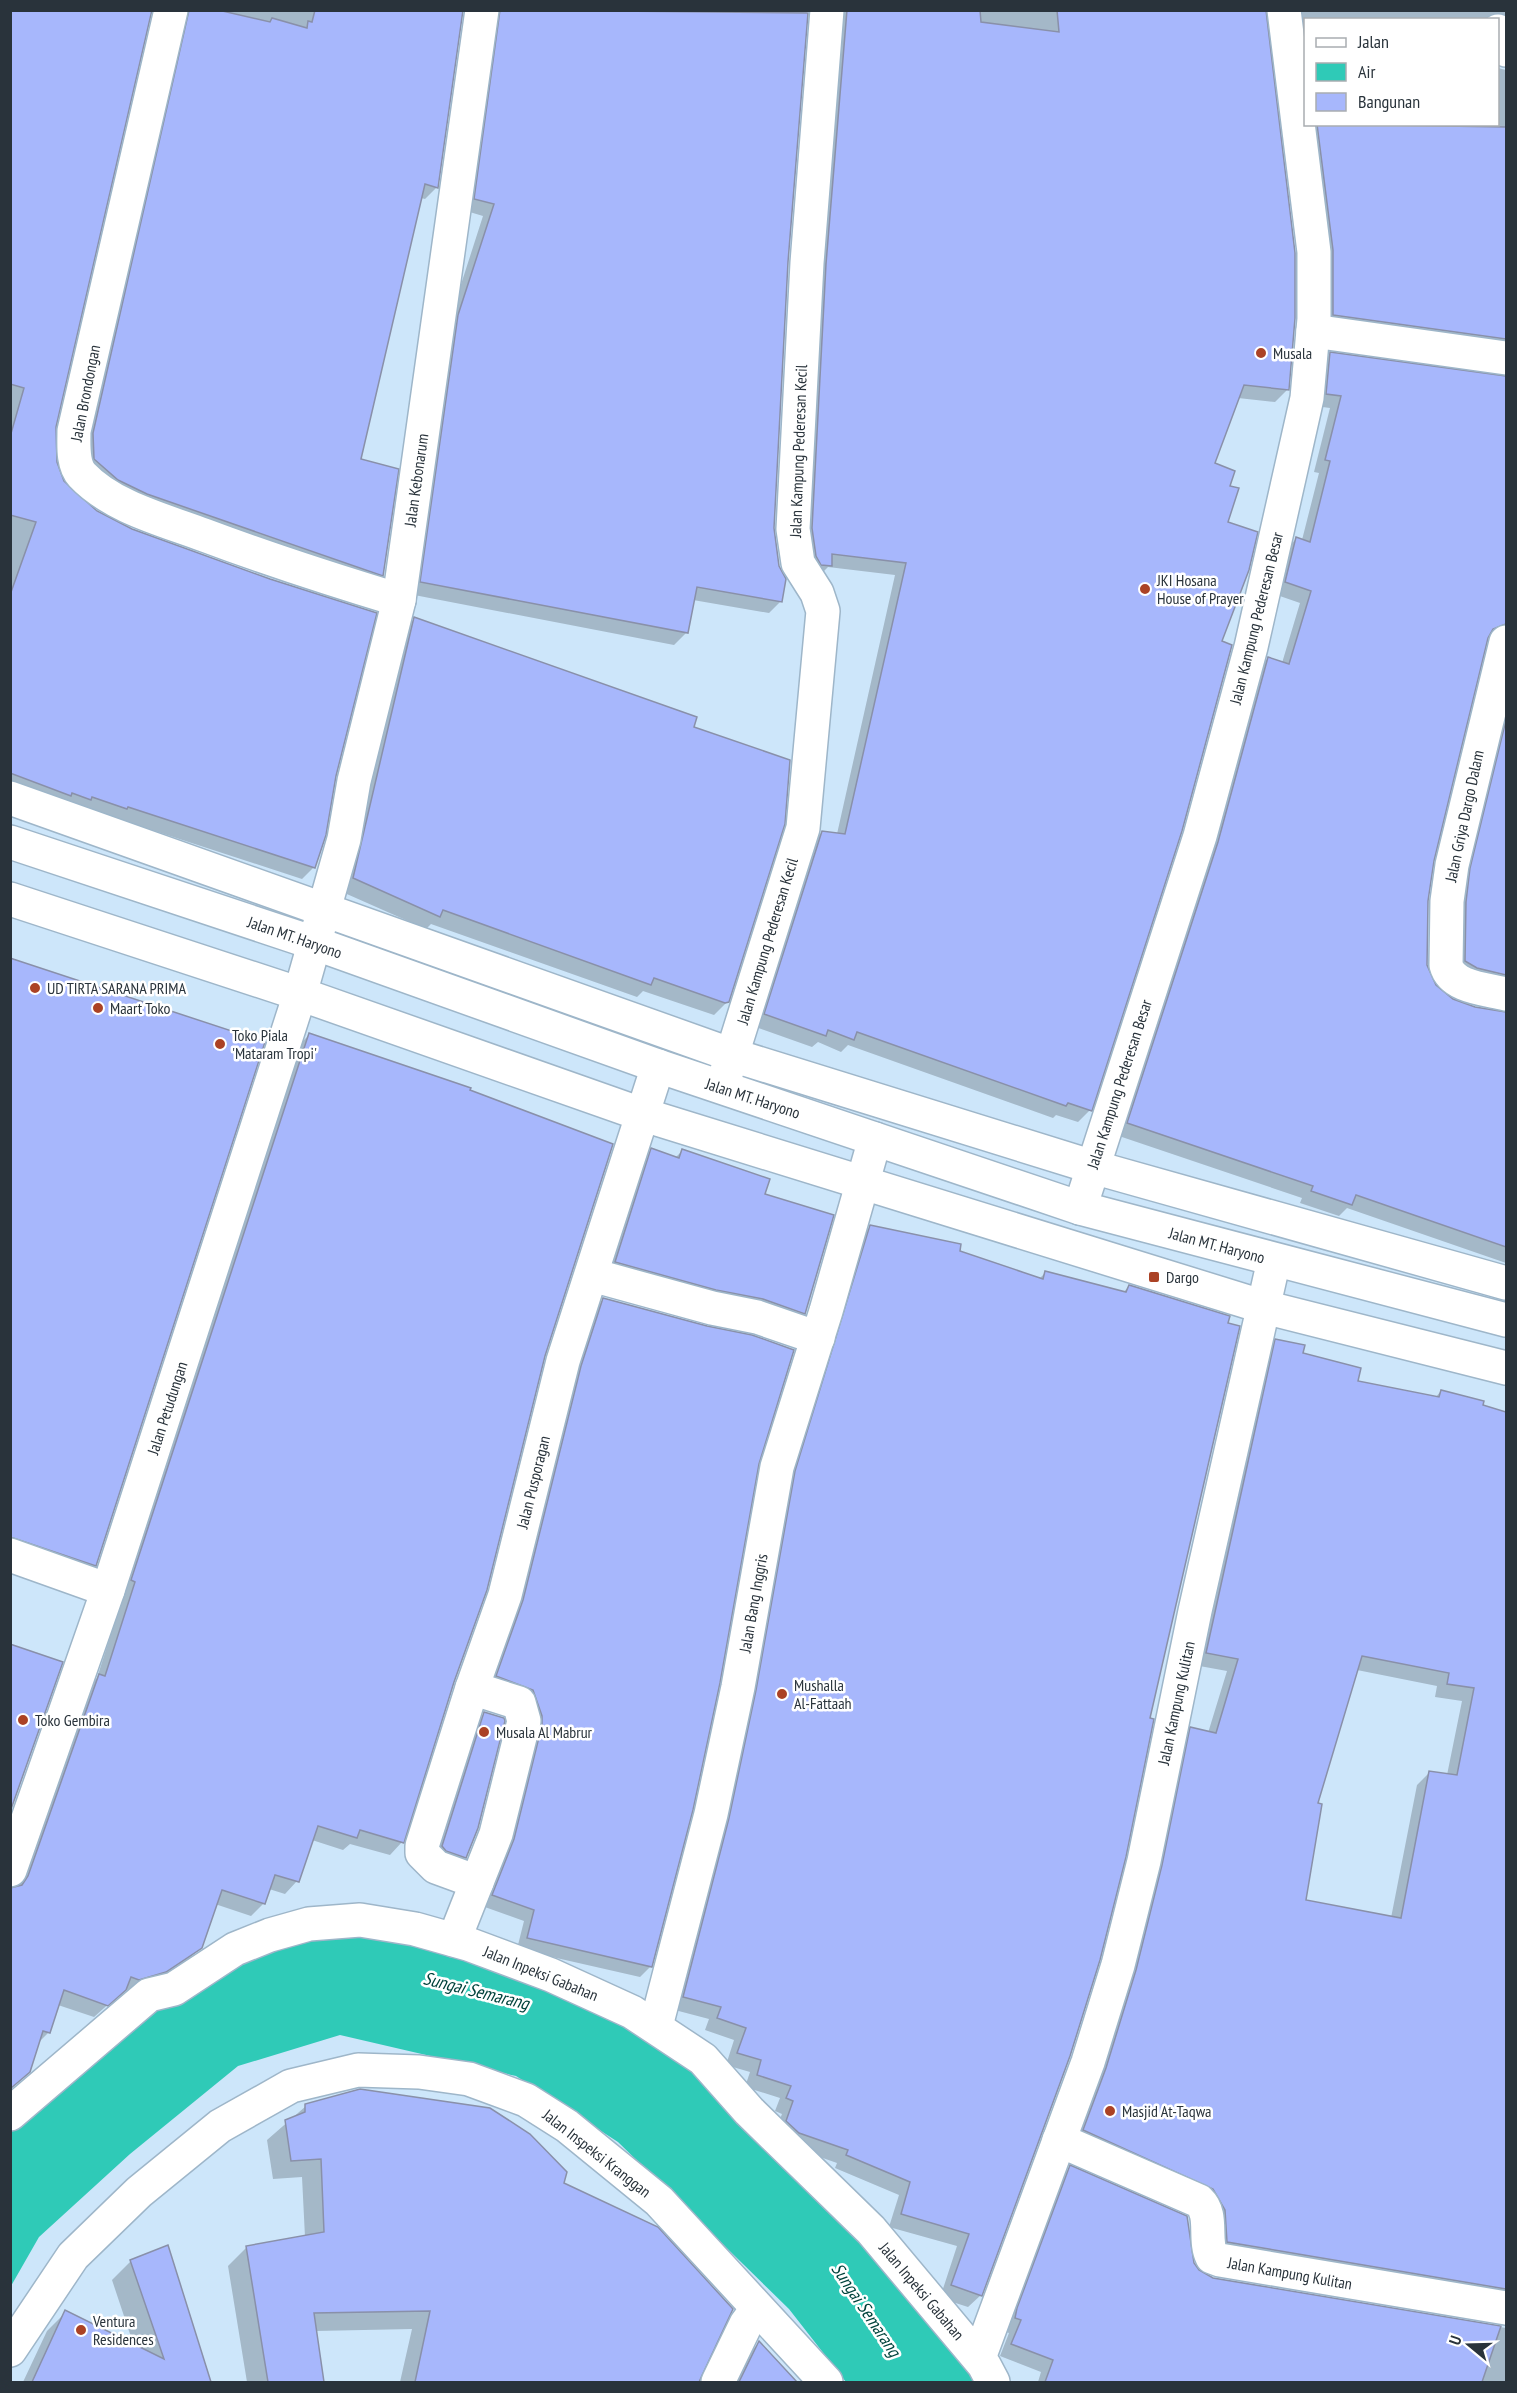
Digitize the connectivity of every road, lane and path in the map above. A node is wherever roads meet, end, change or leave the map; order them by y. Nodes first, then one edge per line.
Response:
1 (171, 10) edge
2 (482, 10) edge
3 (827, 10) edge
4 (1284, 10) edge
5 (1499, 35) edge
6 (1506, 50) edge
7 (1313, 332) junction
8 (1506, 358) edge
9 (399, 600) junction
10 (1506, 642) edge
11 (10, 798) edge
12 (64, 816) junction
13 (10, 842) edge
14 (54, 855) junction
15 (10, 899) edge
16 (324, 910) junction
17 (314, 943) junction
18 (300, 994) junction
19 (1506, 994) edge
20 (732, 1055) junction
21 (658, 1066) junction
22 (722, 1088) junction
23 (641, 1114) junction
24 (875, 1139) junction
25 (1093, 1167) junction
26 (863, 1183) junction
27 (1080, 1208) junction
28 (1274, 1260) junction
29 (592, 1275) junction
30 (1506, 1283) edge
31 (1264, 1307) junction
32 (1506, 1320) edge
33 (818, 1338) junction
34 (1506, 1368) edge
35 (10, 1555) edge
36 (108, 1590) junction
37 (472, 1688) junction
38 (10, 1870) edge
39 (477, 1881) junction
40 (454, 1940) junction
41 (656, 2026) junction
42 (10, 2114) edge
43 (1059, 2140) junction
44 (1506, 2308) edge
45 (757, 2309) junction
46 (10, 2350) edge
47 (985, 2369) edge
48 (718, 2382) edge
49 (826, 2382) edge

1 - 9 street, Jalan Brondongan
2 - 9 street, Jalan Kebonarum
3 - 20 street, Jalan Kampung Pederesan Kecil
4 - 7 street, Jalan Kampung Pederesan Besar
5 - 6 street
7 - 8 street
7 - 25 street, Jalan Kampung Pederesan Besar
9 - 16 street, Jalan Kebonarum
10 - 19 street, Jalan Griya Dargo Dalam
11 - 12 street
12 - 14 street
12 - 16 street
13 - 14 street, Jalan MT. Haryono
14 - 17 street, Jalan MT. Haryono
15 - 18 street
16 - 17 street, Jalan Kebonarum
16 - 20 street
17 - 18 street, Jalan Petudungan
17 - 21 street, Jalan MT. Haryono
18 - 23 street
18 - 36 street, Jalan Petudungan
20 - 22 street, Jalan Kampung Pederesan Kecil
20 - 25 street
21 - 22 street, Jalan MT. Haryono
21 - 23 street, Jalan Pusporagan
22 - 24 street, Jalan MT. Haryono
23 - 26 street
23 - 29 street, Jalan Pusporagan
24 - 26 street, Jalan Bang Inggris
24 - 27 street, Jalan MT. Haryono
25 - 27 street, Jalan Kampung Pederesan Besar
25 - 30 street
26 - 31 street
26 - 33 street, Jalan Bang Inggris
27 - 28 street, Jalan MT. Haryono
28 - 31 street, Jalan Kampung Kulitan
28 - 32 street, Jalan MT. Haryono
29 - 33 street
29 - 37 street, Jalan Pusporagan
31 - 34 street
31 - 43 street, Jalan Kampung Kulitan
33 - 41 street, Jalan Bang Inggris
35 - 36 street
36 - 38 street, Jalan Petudungan
37 - 39 street
37 - 39 street, Jalan Pusporagan
39 - 40 street
40 - 41 street, Jalan Inpeksi Gabahan
40 - 42 street, Jalan Inpeksi Gabahan
41 - 47 street, Jalan Inpeksi Gabahan
43 - 44 street, Jalan Kampung Kulitan
43 - 47 street, Jalan Kampung Kulitan
45 - 46 street, Jalan Inspeksi Kranggan
45 - 48 street
45 - 49 street, Jalan Inspeksi Kranggan

